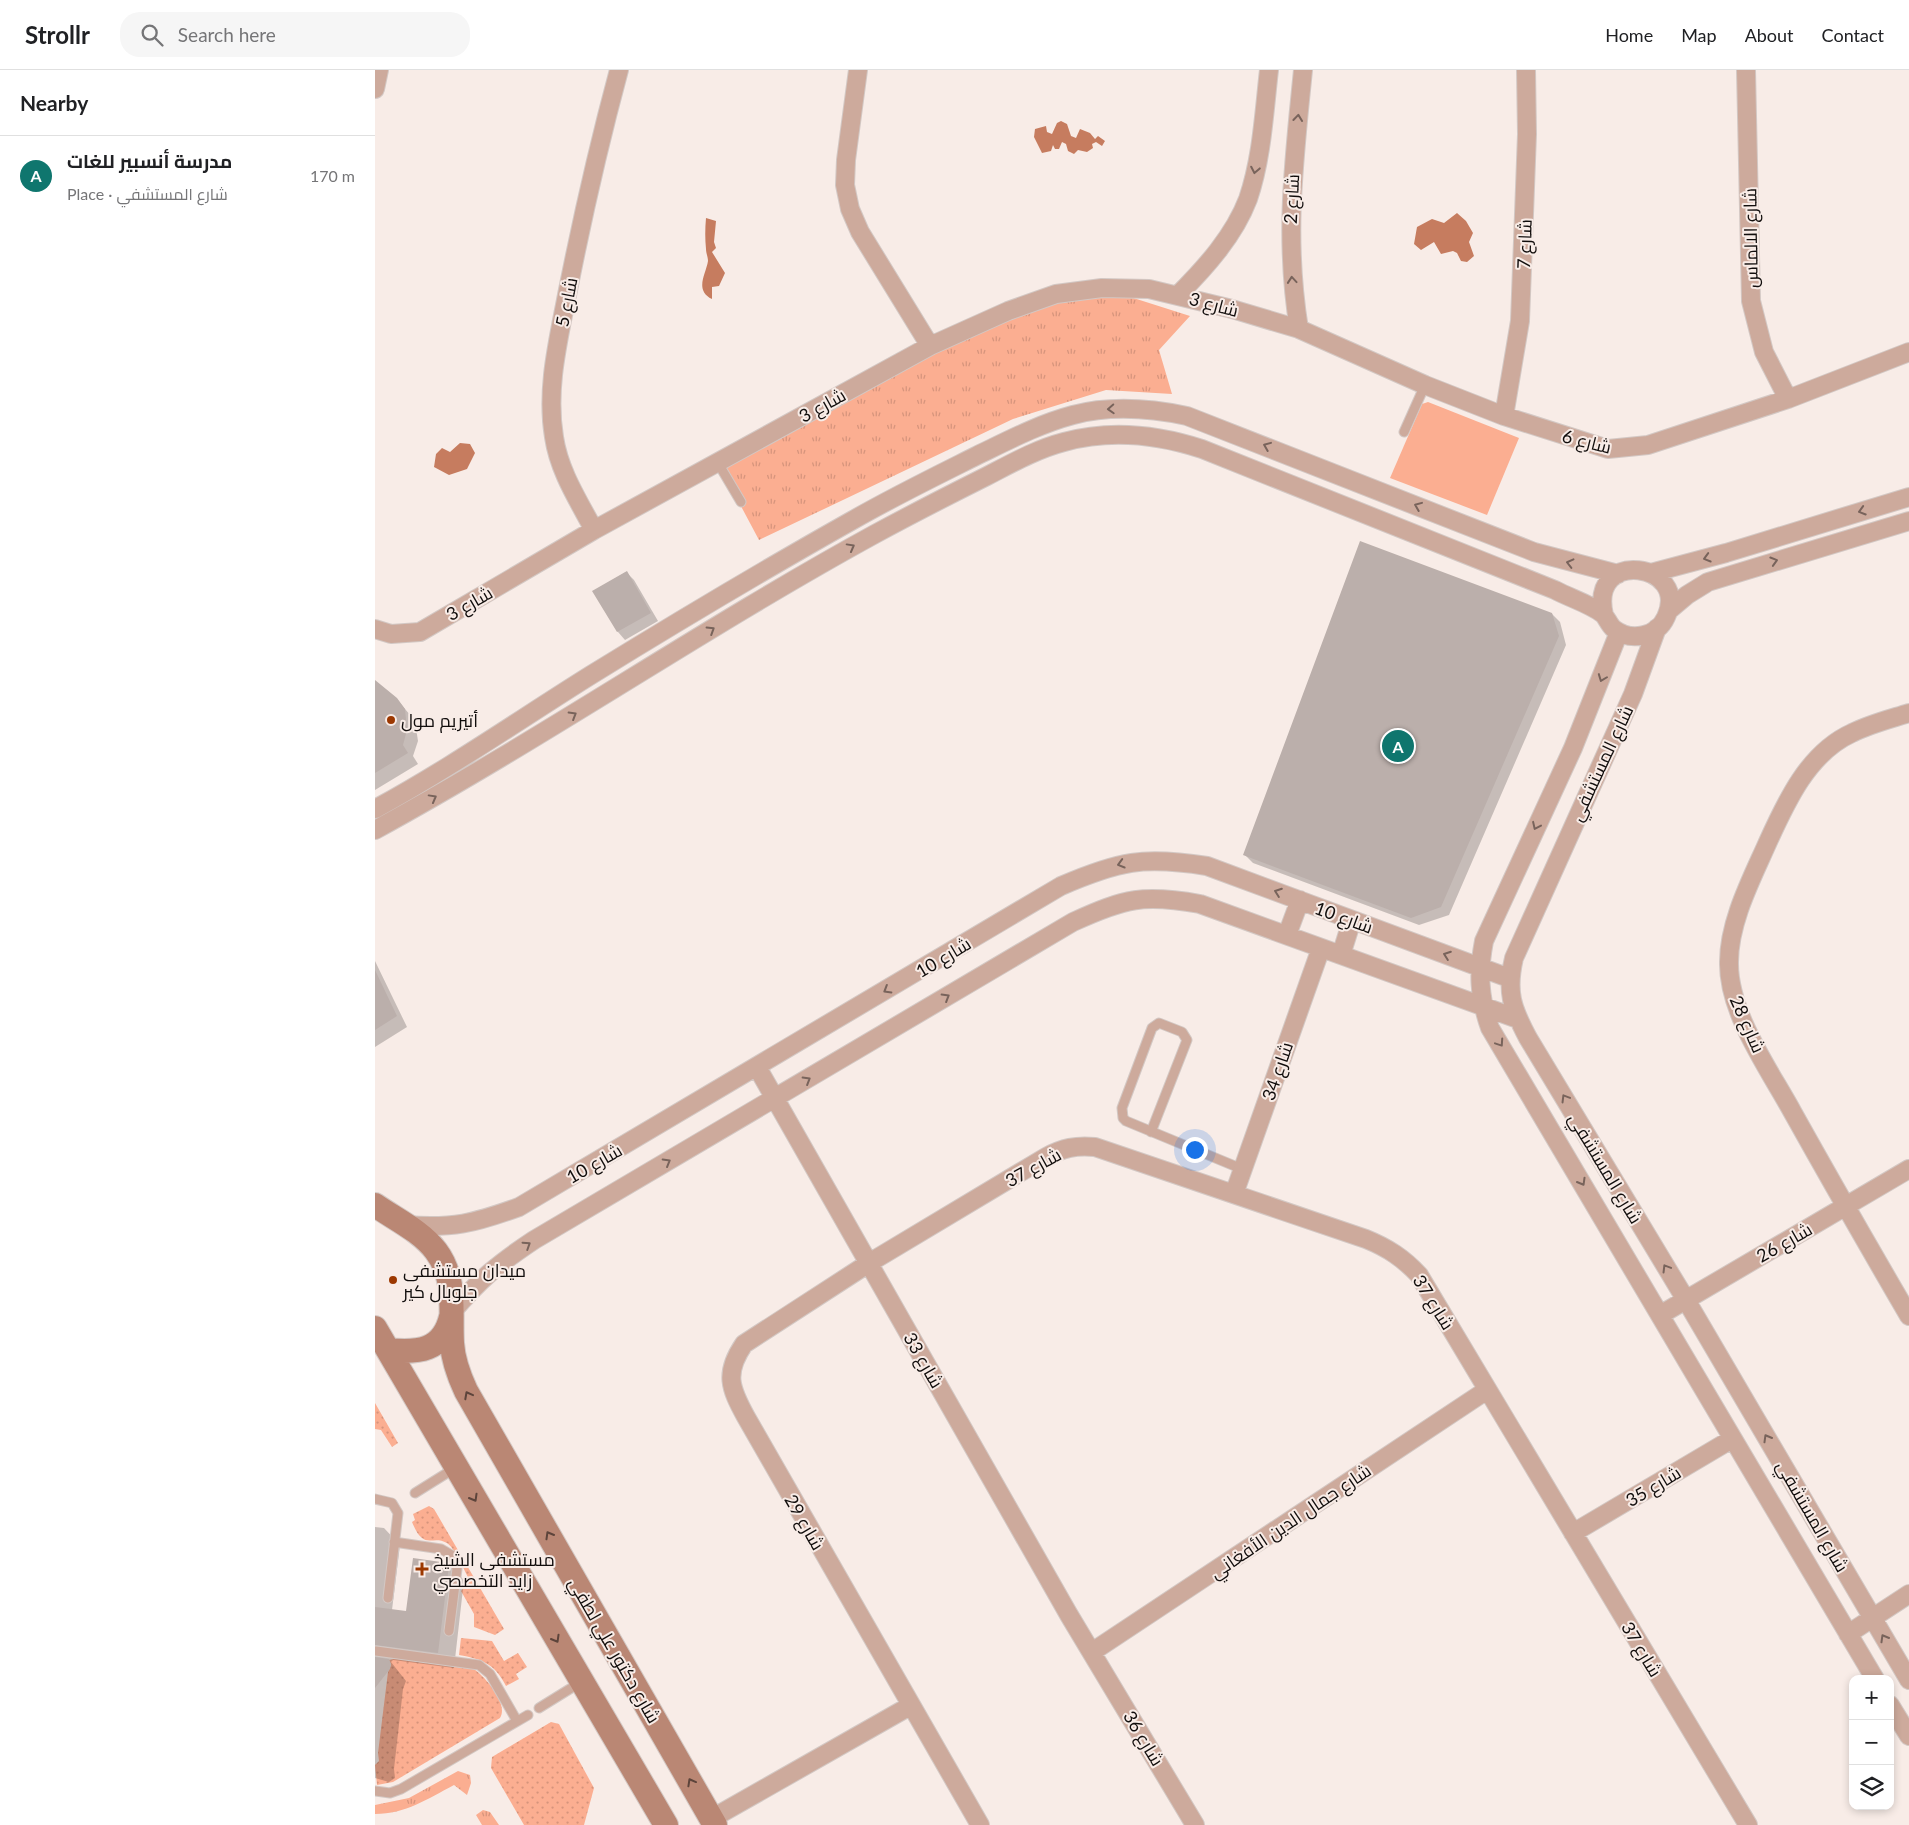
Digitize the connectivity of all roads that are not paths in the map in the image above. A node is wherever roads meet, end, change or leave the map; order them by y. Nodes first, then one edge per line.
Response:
1 (379, 70) edge
2 (619, 70) edge
3 (857, 70) edge
4 (1269, 70) edge
5 (1303, 70) edge
6 (1526, 70) edge
7 (1746, 70) edge
8 (375, 89) edge
9 (1178, 295) junction
10 (1299, 329) junction
11 (930, 346) junction
12 (1909, 352) edge
13 (1425, 385) junction
14 (1788, 399) junction
15 (1505, 416) junction
16 (1404, 432) dead end
17 (718, 462) junction
18 (1909, 497) edge
19 (741, 502) dead end
20 (1909, 520) edge
21 (594, 530) junction
22 (1651, 573) junction
23 (757, 574) junction
24 (1618, 574) junction
25 (769, 593) junction
26 (1668, 611) junction
27 (1604, 615) junction
28 (1657, 628) junction
29 (375, 629) edge
30 (1619, 632) junction
31 (1909, 713) edge
32 (394, 799) junction
33 (375, 809) edge
34 (403, 815) junction
35 (375, 830) edge
36 (1300, 900) junction
37 (1352, 920) junction
38 (1287, 936) junction
39 (1321, 948) junction
40 (1341, 955) junction
41 (1479, 967) junction
42 (1509, 978) junction
43 (1482, 1006) junction
44 (1518, 1019) junction
45 (757, 1067) junction
46 (775, 1098) junction
47 (1151, 1132) junction
48 (1243, 1169) junction
49 (1909, 1169) edge
50 (1234, 1194) junction
51 (375, 1205) edge
52 (1845, 1207) junction
53 (403, 1225) junction
54 (375, 1226) edge
55 (869, 1263) junction
56 (1686, 1300) junction
57 (452, 1312) junction
58 (1660, 1315) junction
59 (1909, 1316) edge
60 (375, 1328) edge
61 (388, 1350) junction
62 (1487, 1390) junction
63 (1733, 1439) junction
64 (457, 1466) junction
65 (415, 1493) dead end
66 (375, 1499) edge
67 (404, 1500) dead end
68 (395, 1506) junction
69 (1573, 1533) junction
70 (394, 1542) junction
71 (1909, 1594) edge
72 (388, 1598) dead end
73 (1873, 1618) junction
74 (449, 1631) dead end
75 (1848, 1634) junction
76 (376, 1651) edge
77 (1092, 1652) junction
78 (1873, 1675) edge
79 (1909, 1680) edge
80 (581, 1682) junction
81 (910, 1706) junction
82 (539, 1708) dead end
83 (1894, 1712) edge
84 (528, 1715) dead end
85 (517, 1721) junction
86 (1909, 1736) edge
87 (375, 1792) edge
88 (661, 1822) edge
89 (713, 1822) edge
90 (980, 1825) edge
91 (1195, 1825) edge
92 (1748, 1825) edge

1 - 8 street
2 - 21 street, شارع 5
3 - 11 street
4 -> 9 street, شارع 2
10 -> 5 street, شارع 2
6 - 15 street, شارع 7
7 - 14 street, شارع الالماس
9 - 10 street, شارع 3
9 - 11 street, شارع 3
10 - 13 street, شارع 6
11 - 17 street, شارع 3
12 - 14 street, شارع 6
13 - 15 street, شارع 6
13 - 16 lane
14 - 15 street, شارع 6
17 - 19 lane
17 - 21 street, شارع 3
18 -> 22 street
26 -> 20 street
21 - 29 street, شارع 3
22 - 24 street
22 - 26 street
24 -> 23 street
23 - 25 street
23 - 32 street
24 - 27 street
25 -> 27 street
34 -> 25 street
26 - 28 street
27 - 30 street
28 - 30 street
28 - 42 street, شارع المستشفي
30 -> 41 street, شارع المستشفي
31 - 52 street, شارع 28
32 - 33 street
32 - 34 street
34 - 35 street
36 - 37 street, شارع 10
36 - 38 street
36 -> 45 street, شارع 10
37 - 40 street
41 -> 37 street, شارع 10
38 - 39 street, شارع 10
46 -> 38 street, شارع 10
39 - 40 street, شارع 10
39 - 48 street, شارع 34
40 - 43 street, شارع 10
41 - 42 street, شارع 10
41 - 43 street, شارع المستشفي
42 - 44 street, شارع المستشفي
43 - 44 street, شارع 10
43 -> 58 street, شارع المستشفي
56 -> 44 street, شارع المستشفي
45 - 46 street, شارع 33
45 - 53 street, شارع 10
46 - 55 street, شارع 33
57 -> 46 street, شارع 10
47 - 47 lane
47 - 48 lane
48 - 50 street, شارع 34
49 - 52 street, شارع 26
50 - 55 street, شارع 37
50 - 62 street, شارع 37
51 - 53 street, شارع دكتور علي لطفي
52 - 56 street, شارع 26
52 - 59 street, شارع 28
53 - 54 street
53 - 57 street, شارع دكتور علي لطفي
55 - 77 street, شارع 33
55 - 81 street, شارع 29
56 - 58 street, شارع 26
73 -> 56 street, شارع المستشفي
57 - 61 street
89 -> 57 street, شارع دكتور علي لطفي
58 - 63 street, شارع المستشفي
60 - 61 street
61 - 64 street
62 - 69 street, شارع 37
62 - 77 street, شارع جمال الدين الأفغاني
63 - 69 street, شارع 35
63 - 75 street, شارع المستشفي
64 - 65 lane
64 -> 80 street
66 - 68 lane
67 - 68 lane
68 - 70 lane
69 - 92 street, شارع 37
70 - 72 lane
70 - 74 lane
71 - 73 street
73 - 75 street
79 -> 73 street, شارع المستشفي
75 - 78 street, شارع المستشفي
76 - 85 lane
77 - 91 street, شارع 36
80 - 82 lane
80 - 88 street
81 - 89 street
81 - 90 street, شارع 29
83 - 86 street
84 - 85 lane
85 - 87 lane

